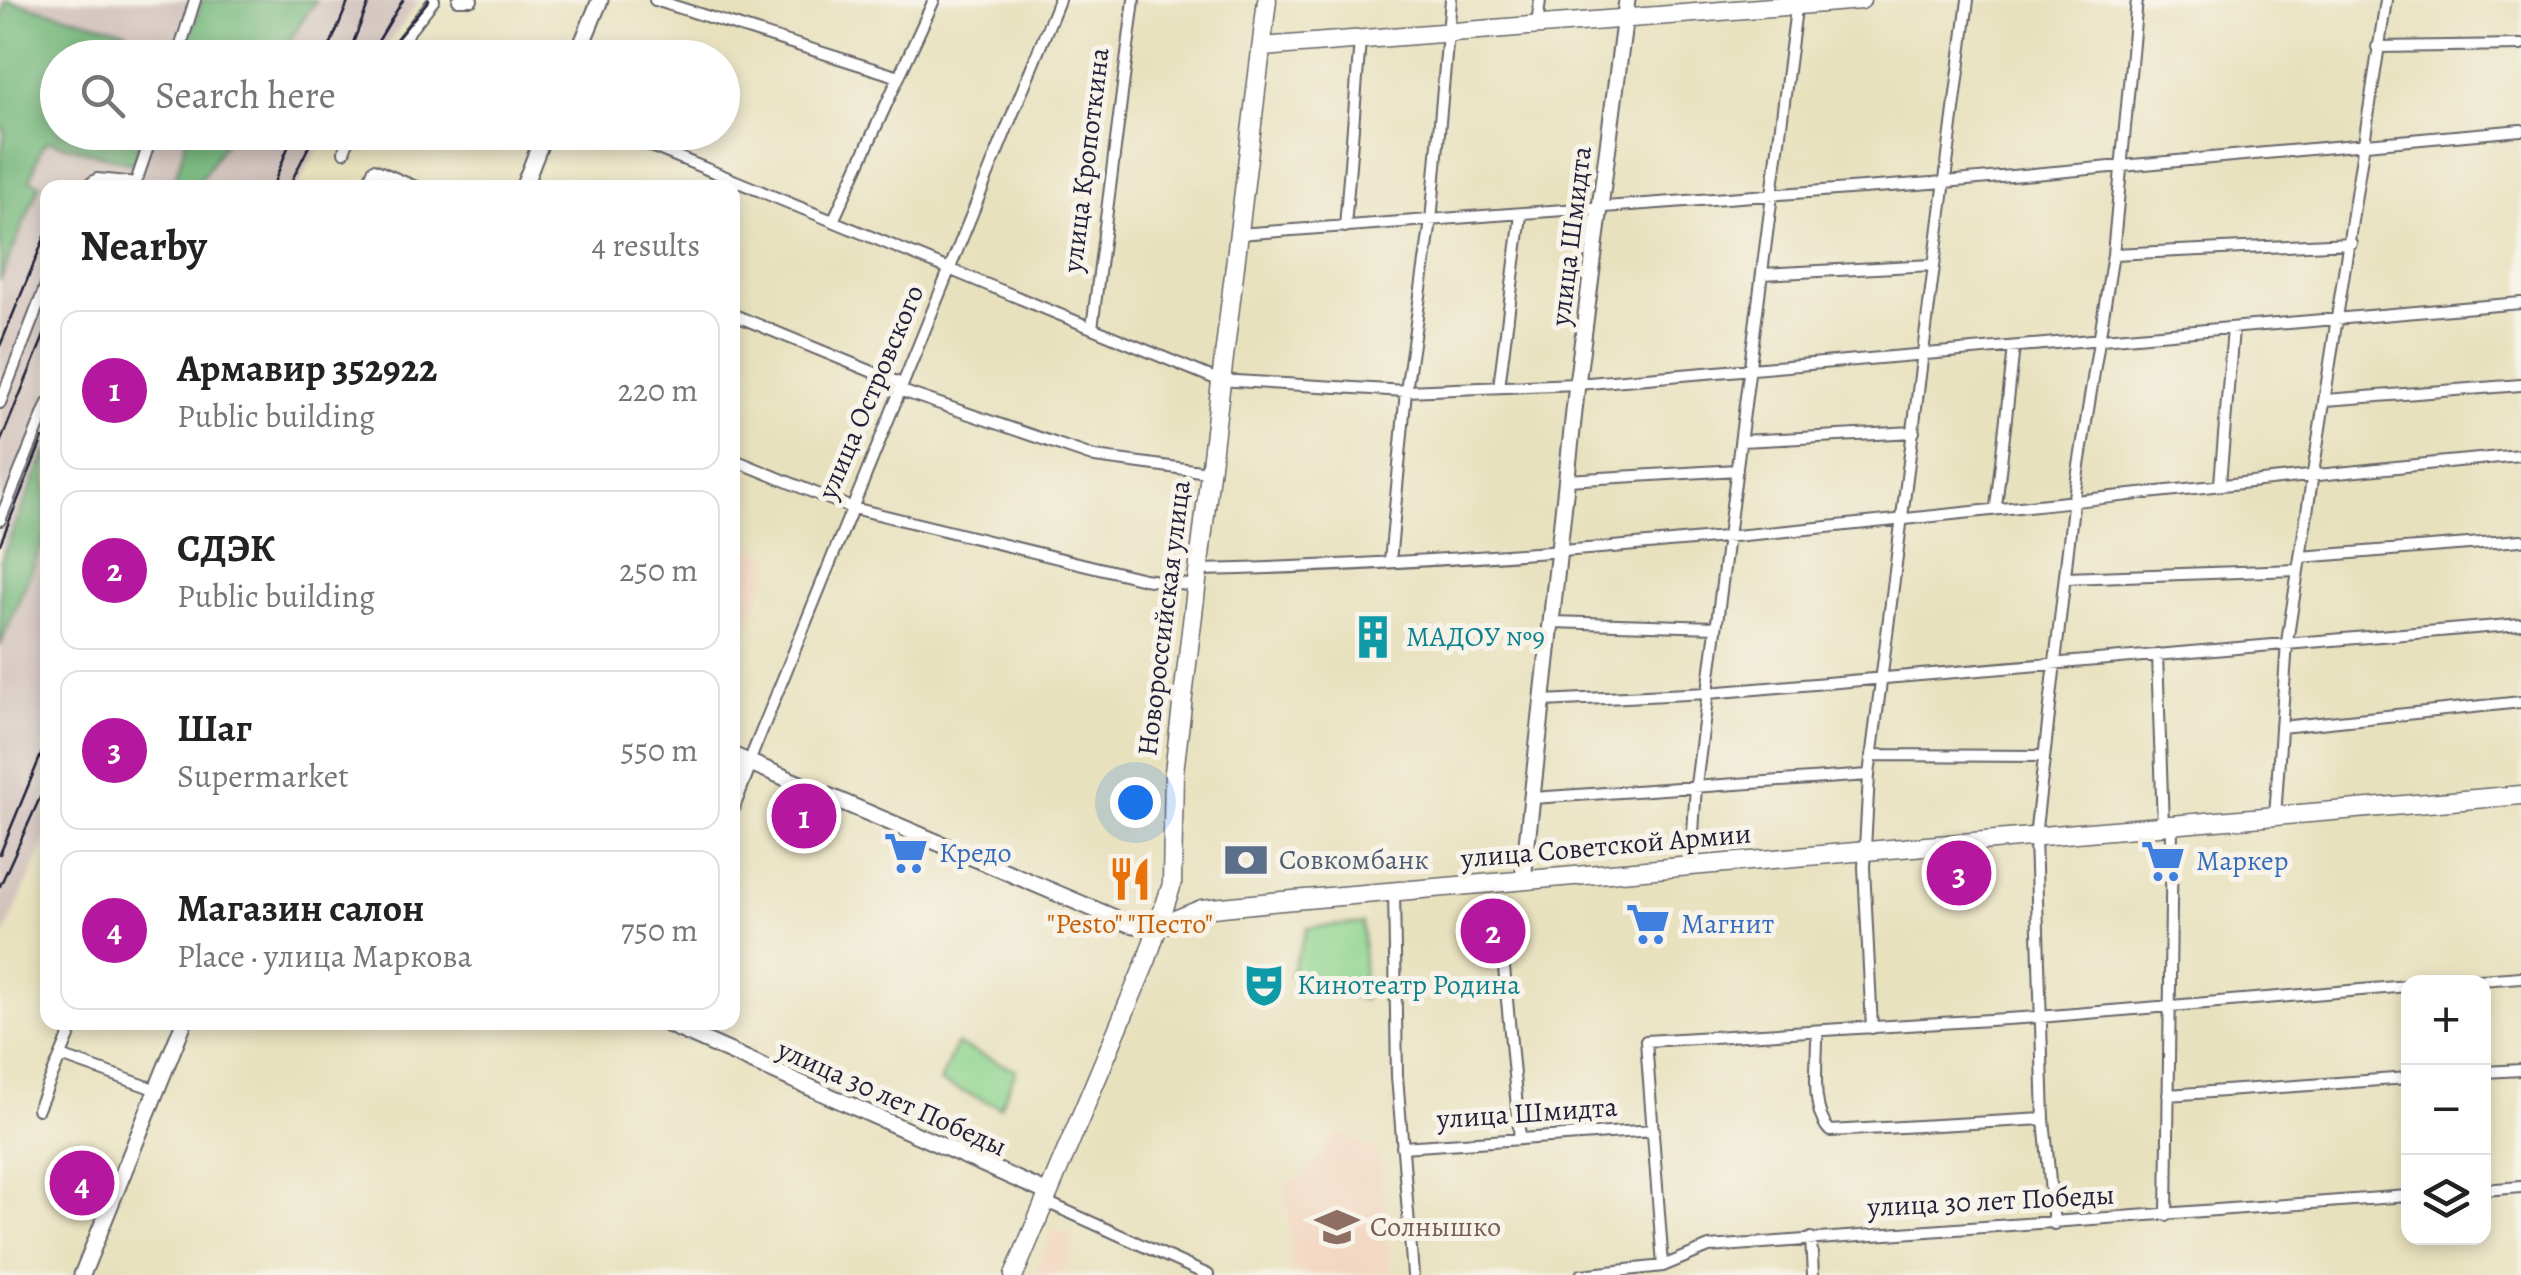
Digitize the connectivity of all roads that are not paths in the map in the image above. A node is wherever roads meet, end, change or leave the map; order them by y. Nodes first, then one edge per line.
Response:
1 (195, 0) edge
2 (434, 0) edge
3 (458, 0) edge
4 (472, 0) edge
5 (600, 0) edge
6 (654, 0) edge
7 (934, 0) edge
8 (1060, 0) edge
9 (1134, 0) edge
10 (1267, 0) edge
11 (1451, 0) edge
12 (1540, 0) edge
13 (1860, 0) edge
14 (1968, 0) edge
15 (2137, 0) edge
16 (2386, 0) edge
17 (1797, 3) edge
18 (1626, 9) edge
19 (1537, 26) junction
20 (1446, 34) junction
21 (183, 40) edge
22 (402, 40) edge
23 (583, 40) edge
24 (1360, 40) junction
25 (2521, 44) edge
26 (1262, 47) junction
27 (2377, 47) junction
28 (899, 77) junction
29 (2521, 130) edge
30 (2364, 146) junction
31 (147, 150) edge
32 (539, 150) edge
33 (661, 150) edge
34 (2122, 167) junction
35 (137, 180) edge
36 (369, 180) edge
37 (399, 180) edge
38 (526, 180) edge
39 (733, 180) edge
40 (1945, 182) junction
41 (740, 183) edge
42 (1772, 193) junction
43 (1600, 209) junction
44 (1521, 214) junction
45 (833, 221) junction
46 (1431, 221) junction
47 (1345, 227) junction
48 (1237, 234) junction
49 (2351, 243) junction
50 (2112, 254) junction
51 (1932, 265) junction
52 (950, 268) junction
53 (1762, 274) junction
54 (40, 300) edge
55 (2521, 304) edge
56 (740, 317) edge
57 (2336, 320) junction
58 (1092, 328) junction
59 (2232, 328) junction
60 (2096, 341) junction
61 (2014, 347) junction
62 (1923, 354) junction
63 (1752, 368) junction
64 (1218, 380) junction
65 (1577, 384) junction
66 (2521, 386) edge
67 (901, 387) junction
68 (1500, 387) junction
69 (1406, 391) junction
70 (2326, 400) junction
71 (0, 403) edge
72 (40, 422) edge
73 (1914, 432) junction
74 (1741, 441) junction
75 (2521, 454) edge
76 (740, 462) edge
77 (1737, 470) junction
78 (1208, 472) junction
79 (2316, 473) junction
80 (1567, 480) junction
81 (2220, 483) junction
82 (2074, 498) junction
83 (849, 507) junction
84 (1996, 507) junction
85 (1904, 518) junction
86 (0, 520) edge
87 (1732, 536) junction
88 (2521, 540) edge
89 (1559, 549) junction
90 (2300, 558) junction
91 (1390, 562) junction
92 (2297, 570) junction
93 (1196, 578) junction
94 (2066, 578) junction
95 (1552, 622) junction
96 (2521, 624) edge
97 (1716, 627) junction
98 (2287, 642) junction
99 (2157, 654) junction
100 (2054, 663) junction
101 (1884, 676) junction
102 (1708, 693) junction
103 (1543, 701) junction
104 (2521, 702) edge
105 (2281, 727) junction
106 (1872, 755) junction
107 (2044, 756) junction
108 (740, 758) edge
109 (749, 762) junction
110 (1869, 775) junction
111 (740, 785) edge
112 (1696, 785) junction
113 (2521, 795) edge
114 (1533, 798) junction
115 (2276, 817) junction
116 (2168, 826) junction
117 (2035, 837) junction
118 (1864, 852) junction
119 (1692, 866) junction
120 (1523, 880) junction
121 (1394, 891) junction
122 (1156, 928) junction
123 (1504, 968) dead end
124 (2521, 977) edge
125 (2491, 979) edge
126 (2401, 987) edge
127 (2169, 1006) junction
128 (2040, 1017) junction
129 (1872, 1028) junction
130 (72, 1030) edge
131 (181, 1030) edge
132 (681, 1030) edge
133 (1817, 1032) junction
134 (61, 1056) junction
135 (2521, 1070) edge
136 (2491, 1072) edge
137 (2401, 1079) edge
138 (157, 1090) junction
139 (2168, 1096) junction
140 (38, 1109) dead end
141 (2044, 1119) junction
142 (1654, 1130) junction
143 (1520, 1139) junction
144 (1402, 1146) junction
145 (2521, 1187) edge
146 (2491, 1189) edge
147 (1046, 1197) junction
148 (2401, 1197) edge
149 (2168, 1215) junction
150 (2054, 1224) junction
151 (1811, 1238) junction
152 (1663, 1266) junction
153 (82, 1275) edge
154 (1014, 1275) edge
155 (1208, 1275) edge
156 (1413, 1275) edge
157 (1581, 1275) edge
158 (1813, 1275) edge

1 - 21 street
2 - 22 street
3 - 4 street
5 - 23 street
6 - 28 street
7 - 28 street
8 - 52 street, улица Островского
9 - 58 street, улица Кропоткина
10 - 26 main road, Новороссийская улица
11 - 20 street
12 - 19 street
13 - 17 main road
14 - 40 street
15 - 34 street
16 - 27 street
17 - 18 main road
17 - 42 street
18 - 19 main road
18 - 43 street, улица Шмидта
19 - 20 main road
20 - 24 main road
20 - 46 street
24 - 26 main road
24 - 47 street
25 - 27 street
26 - 48 main road, Новороссийская улица
27 - 30 street
28 - 45 street
29 - 30 street
30 - 34 street
30 - 49 street
31 - 35 street
32 - 38 street
33 - 39 street
34 - 40 street
34 - 50 street
36 - 37 street
40 - 42 street
40 - 51 street
41 - 45 street
42 - 43 street
42 - 53 street
43 - 44 street
43 - 65 street, улица Шмидта
44 - 46 street
44 - 68 street
45 - 52 street
46 - 47 street
46 - 69 street
47 - 48 street
48 - 64 main road, Новороссийская улица
49 - 50 street
49 - 57 street
50 - 60 street
51 - 53 street
51 - 62 street
52 - 58 street
52 - 67 street, улица Островского
53 - 63 street
54 - 71 street
55 - 57 street
56 - 67 street
57 - 59 street
57 - 70 street
58 - 64 street
59 - 60 street
59 - 81 street
60 - 61 street
60 - 82 street
61 - 62 street
61 - 84 street
62 - 63 street
62 - 73 street
63 - 65 street
63 - 74 street
64 - 69 street
64 - 78 main road, Новороссийская улица
65 - 68 street
65 - 80 street, улица Шмидта
66 - 70 street
67 - 78 street
67 - 83 street, улица Островского
68 - 69 street
69 - 91 street
70 - 79 street
72 - 86 street
73 - 74 street
73 - 85 street
74 - 77 street
75 - 79 street
76 - 83 street
77 - 80 street
77 - 87 street
78 - 93 main road, Новороссийская улица
79 - 81 street
79 - 90 street
80 - 89 street, улица Шмидта
81 - 82 street
82 - 84 street
82 - 94 street
83 - 93 street
83 - 109 street, улица Островского
84 - 85 street
85 - 87 street
85 - 101 street
87 - 89 street
87 - 97 street
88 - 90 street
89 - 91 street
89 - 95 street, улица Шмидта
90 - 92 street
91 - 93 street
92 - 94 street
92 - 98 street
93 - 122 main road, Новороссийская улица
94 - 100 street
95 - 97 street
95 - 103 street, улица Шмидта
96 - 98 street
97 - 102 street
98 - 99 street
98 - 105 street
99 - 100 street
99 - 116 street
100 - 101 street
100 - 107 street
101 - 102 street
101 - 106 street
102 - 103 street
102 - 112 street
103 - 114 street, улица Шмидта
104 - 105 street
105 - 115 street
106 - 107 street
106 - 110 street
107 - 117 street
108 - 109 street
109 - 111 street, улица Островского
109 - 122 street
110 - 112 street
110 - 118 street
112 - 114 street
112 - 119 street
113 - 115 main road, улица Советской Армии
114 - 120 street, улица Шмидта
115 - 116 main road, улица Советской Армии
116 - 117 main road, улица Советской Армии
116 - 127 street
117 - 118 main road, улица Советской Армии
117 - 128 street
118 - 119 main road, улица Советской Армии
118 - 129 street
119 - 120 main road, улица Советской Армии
120 - 121 main road, улица Советской Армии
121 - 122 main road, улица Советской Армии
121 - 144 street, улица Шмидта
122 - 147 main road, Новороссийская улица
123 - 143 street
124 - 125 street
126 - 127 street
127 - 128 street
127 - 139 street
128 - 129 street
128 - 141 street
129 - 133 street
130 - 134 street
131 - 138 street
132 - 147 street, улица 30 лет Победы
133 - 141 street
133 - 142 street
134 - 138 street
134 - 140 street
135 - 136 street
137 - 139 street
138 - 153 street
139 - 149 street
141 - 150 street
142 - 143 street, улица Шмидта
142 - 152 street
143 - 144 street, улица Шмидта
144 - 156 street, улица Шмидта
145 - 146 street
147 - 154 main road, Новороссийская улица
147 - 155 street, улица 30 лет Победы
148 - 149 street, улица 30 лет Победы
149 - 150 street, улица 30 лет Победы
150 - 151 street, улица 30 лет Победы
151 - 152 street, улица 30 лет Победы
151 - 158 street
152 - 157 street, улица 30 лет Победы

